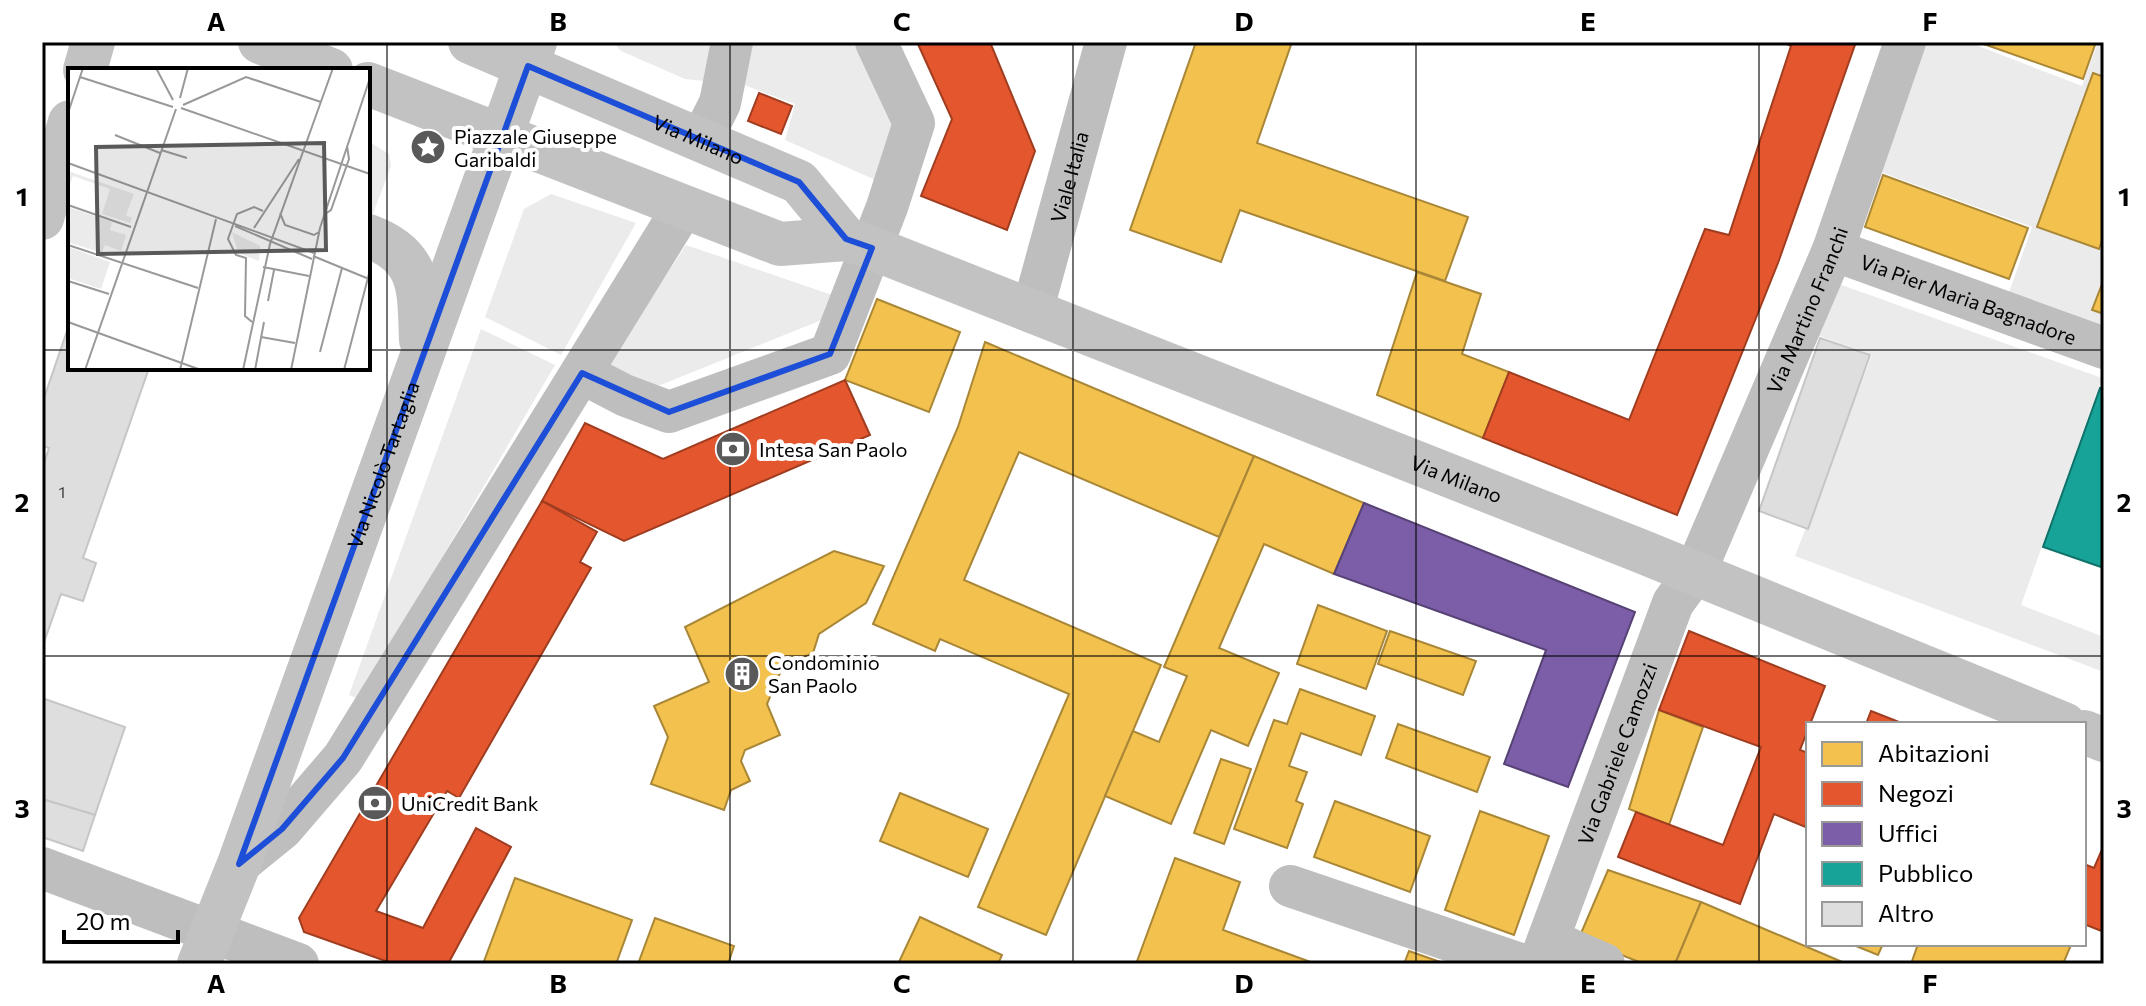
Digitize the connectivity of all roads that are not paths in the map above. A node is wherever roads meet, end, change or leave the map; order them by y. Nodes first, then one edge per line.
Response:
1 (93, 42) edge
2 (260, 42) edge
3 (470, 42) edge
4 (732, 42) edge
5 (876, 42) edge
6 (1106, 42) edge
7 (1905, 42) edge
8 (532, 54) edge
9 (86, 68) edge
10 (326, 68) edge
11 (370, 85) edge
12 (708, 127) dead end
13 (68, 130) edge
14 (502, 136) junction
15 (55, 185) edge
16 (676, 219) dead end
17 (370, 237) edge
18 (859, 244) junction
19 (1833, 250) junction
20 (1032, 312) junction
21 (2104, 348) edge
22 (422, 358) junction
23 (582, 373) junction
24 (1695, 573) junction
25 (2059, 722) edge
26 (239, 864) junction
27 (42, 868) edge
28 (1290, 886) dead end
29 (205, 949) edge
30 (1536, 956) edge
31 (298, 964) edge
32 (1604, 964) edge

1 - 9 main road
2 - 10 main road
3 - 8 main road
4 - 12 street, Via Milano
5 - 18 street
6 - 20 street, Viale Italia
7 - 19 street, Via Martino Franchi
8 - 14 main road, Via Nicolò Tartaglia
8 - 18 main road, Via Milano
11 - 14 main road
13 - 15 main road
14 - 18 main road, Via Milano
14 - 22 main road, Via Nicolò Tartaglia
16 - 23 street
17 - 22 main road
18 - 20 main road, Via Milano
18 - 23 street
19 - 21 street, Via Pier Maria Bagnadore
19 - 24 street, Via Martino Franchi
20 - 24 main road, Via Milano
22 - 26 main road, Via Nicolò Tartaglia
23 - 26 street, Via Nicolò Tartaglia
24 - 25 main road, Via Milano
24 - 30 street, Via Gabriele Camozzi
26 - 29 main road, Via Nicolò Tartaglia
27 - 29 street
28 - 30 street
29 - 31 street
30 - 32 street

